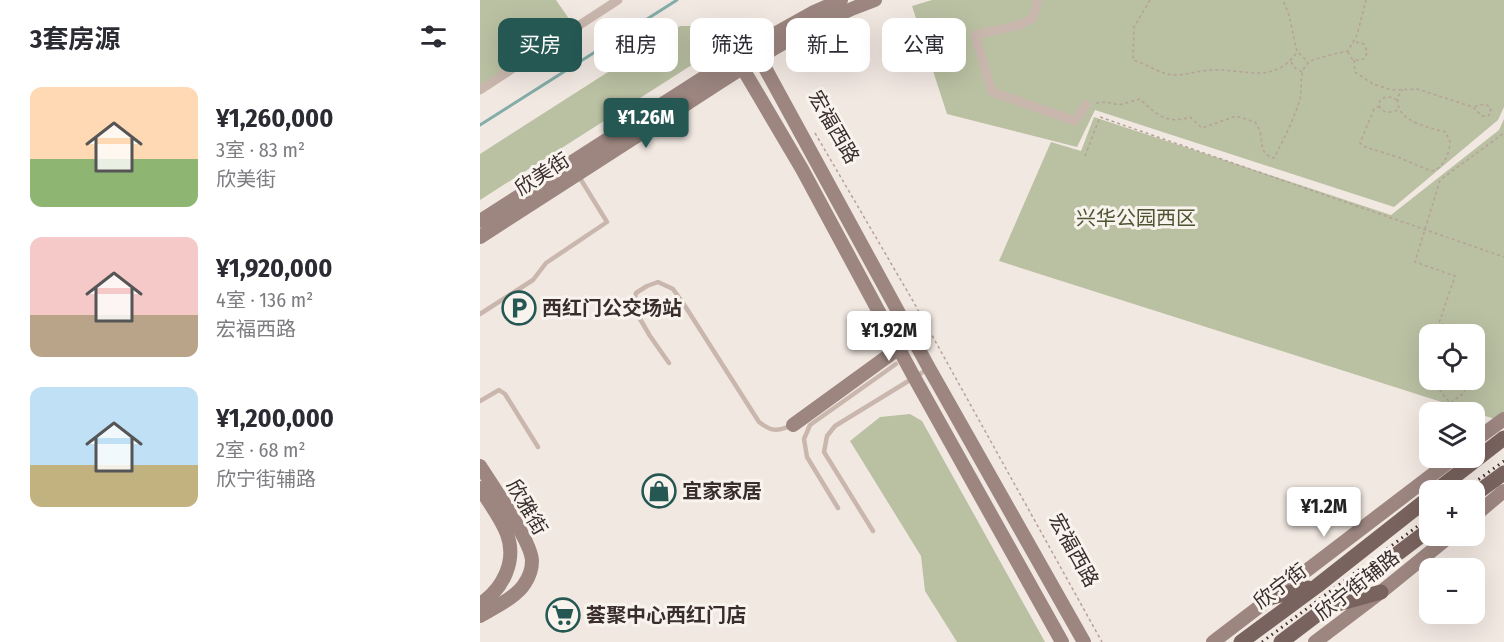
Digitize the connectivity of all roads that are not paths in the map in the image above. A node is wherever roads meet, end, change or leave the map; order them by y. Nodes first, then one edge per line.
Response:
1 (618, 0) edge
2 (841, 0) edge
3 (875, 0) edge
4 (1038, 0) edge
5 (774, 39) edge
6 (774, 44) edge
7 (724, 72) edge
8 (746, 72) edge
9 (767, 72) edge
10 (480, 90) edge
11 (1086, 105) road end
12 (574, 168) junction
13 (480, 221) edge
14 (480, 237) edge
15 (480, 314) edge
16 (913, 339) junction
17 (899, 348) junction
18 (669, 363) dead end
19 (896, 364) dead end
20 (929, 368) junction
21 (914, 377) junction
22 (480, 401) edge
23 (793, 425) joint
24 (1502, 429) edge
25 (1485, 436) edge
26 (538, 447) dead end
27 (480, 466) edge
28 (1441, 468) edge
29 (1504, 473) edge
30 (1448, 480) edge
31 (1485, 487) edge
32 (480, 488) edge
33 (1504, 491) edge
34 (1419, 506) edge
35 (1485, 507) edge
36 (838, 508) dead end
37 (873, 531) dead end
38 (1419, 537) edge
39 (1438, 546) edge
40 (1317, 586) junction
41 (1381, 592) junction
42 (1274, 597) junction
43 (480, 604) edge
44 (1326, 607) junction
45 (480, 616) edge
46 (1062, 642) edge
47 (1084, 642) edge
48 (1213, 642) edge
49 (1241, 642) edge
50 (1281, 642) edge
51 (1315, 642) edge

1 - 10 street
2 - 5 main road, 欣美街
3 - 6 main road, 欣美街
4 - 11 street
7 - 12 main road, 欣美街
8 - 17 main road
9 - 16 main road, 宏福西路
12 - 13 main road, 欣美街
12 - 14 main road, 欣美街
12 - 15 lane
16 - 17 main road
16 - 20 main road, 宏福西路
17 - 21 main road
17 - 23 main road
18 - 23 lane
19 - 36 lane
20 - 21 lane
20 - 47 main road, 宏福西路
21 - 37 lane
21 - 46 main road
22 - 26 lane
24 - 25 main road
24 - 30 main road
27 - 45 main road, 欣雅街
28 - 42 main road
29 - 31 main road
32 - 43 main road, 欣雅街
33 - 35 main road
34 - 40 main road, 欣宁街
38 - 44 main road
39 - 41 main road, 欣宁街辅路
40 - 42 main road
40 - 49 main road, 欣宁街
41 - 44 main road
41 - 51 main road, 欣宁街辅路
42 - 48 main road
44 - 50 main road

